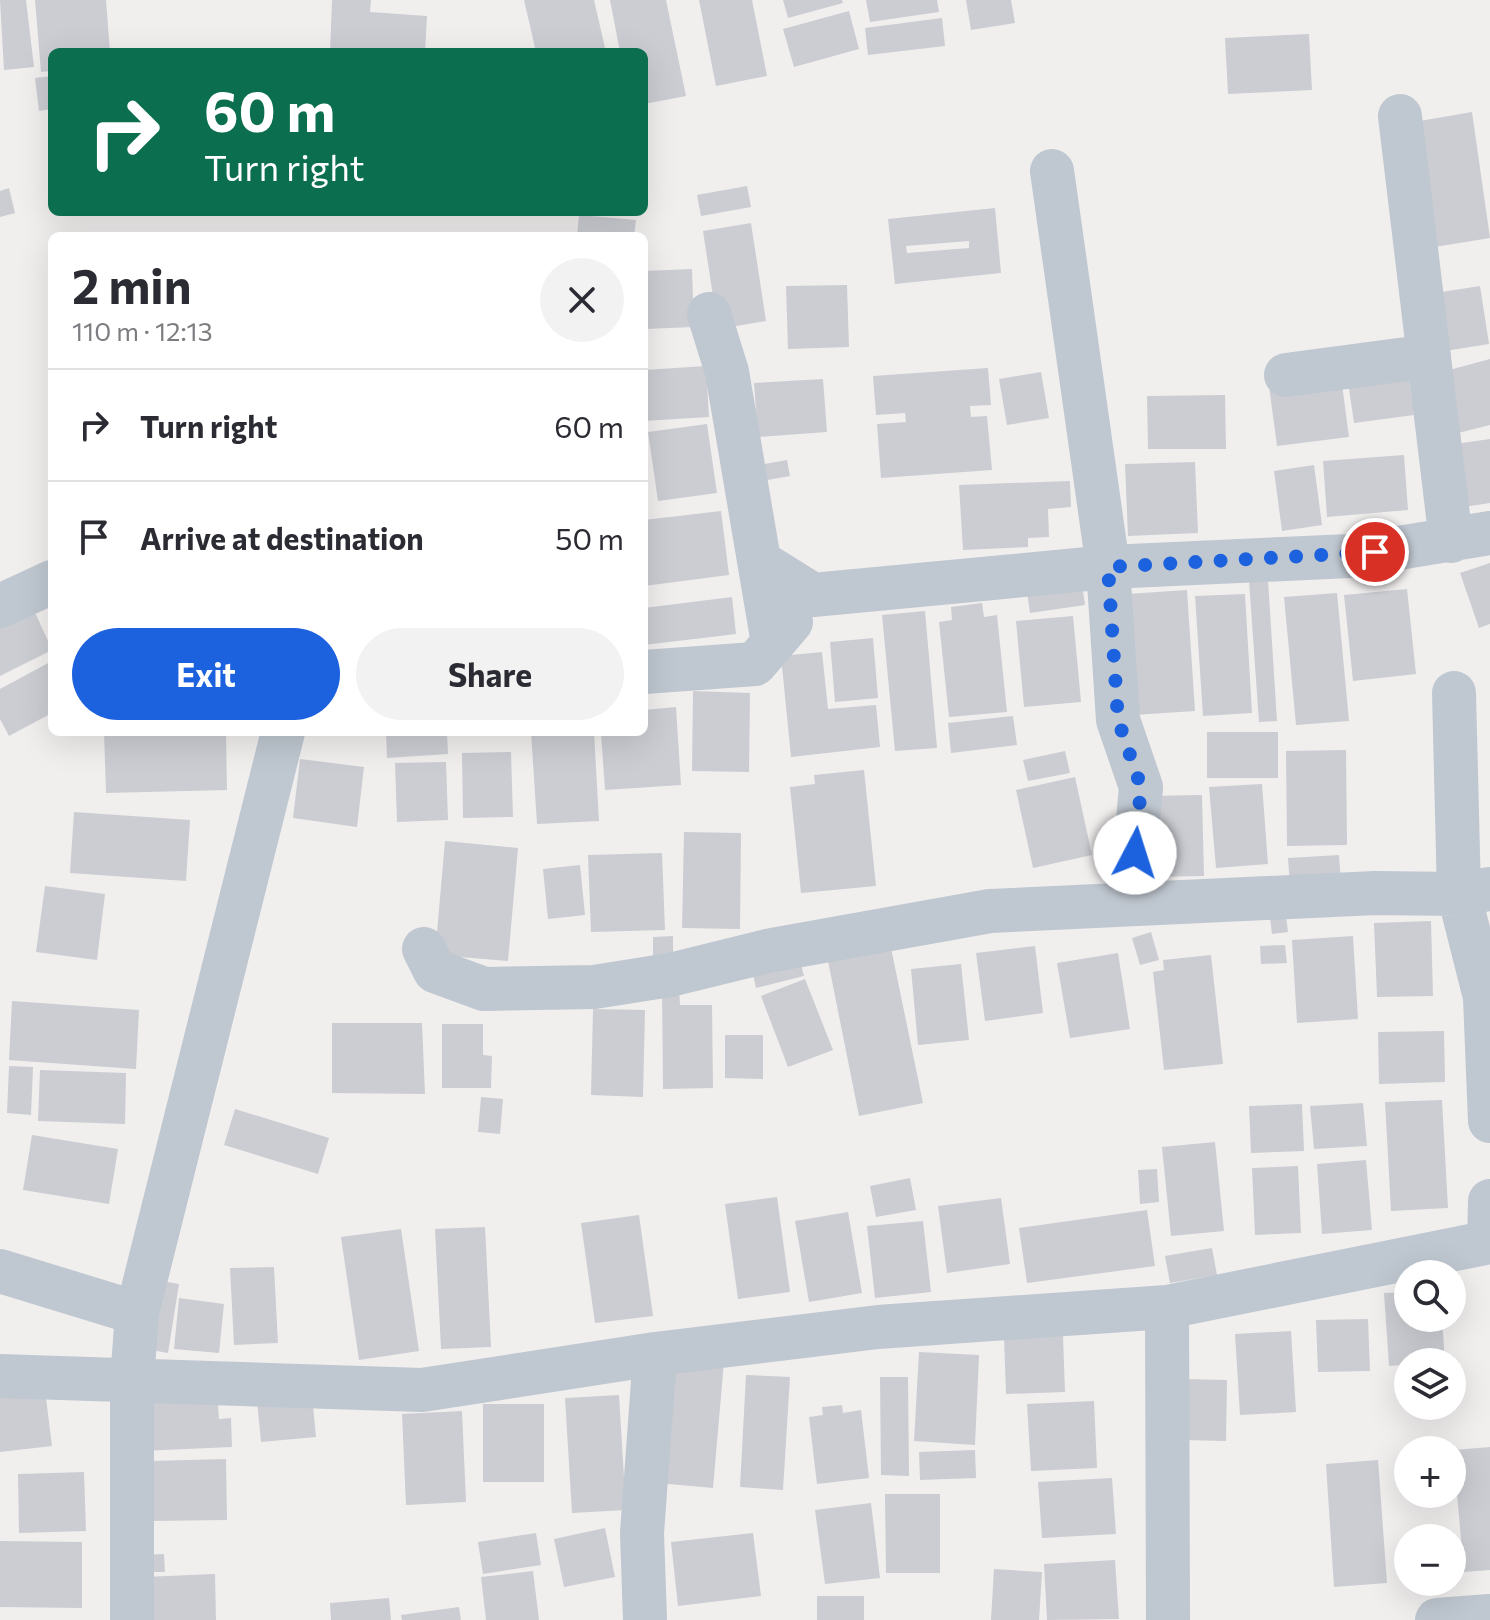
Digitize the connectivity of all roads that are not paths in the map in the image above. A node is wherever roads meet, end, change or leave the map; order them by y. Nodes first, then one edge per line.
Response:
1 (1400, 116) dead end
2 (1052, 171) dead end
3 (709, 314) dead end
4 (1429, 356) junction
5 (1286, 375) dead end
6 (1470, 537) edge
7 (760, 562) junction
8 (1108, 567) junction
9 (48, 584) edge
10 (813, 595) junction
11 (0, 606) edge
12 (773, 643) junction
13 (648, 672) edge
14 (1454, 693) dead end
15 (282, 736) edge
16 (1475, 892) edge
17 (1140, 903) junction
18 (424, 949) dead end
19 (1490, 1121) edge
20 (1490, 1201) edge
21 (1490, 1242) edge
22 (0, 1271) edge
23 (1167, 1307) junction
24 (137, 1313) junction
25 (655, 1354) junction
26 (0, 1376) edge
27 (132, 1381) junction
28 (133, 1610) edge
29 (1490, 1616) edge
30 (94, 1620) edge
31 (645, 1620) edge
32 (1168, 1620) edge
33 (1437, 1620) edge

1 - 4 street
2 - 8 street
3 - 7 street
4 - 5 street
4 - 6 street
6 - 8 street
7 - 10 street
7 - 12 street
8 - 10 street
8 - 17 street
9 - 11 street
10 - 12 street
12 - 13 street
14 - 16 street
15 - 24 street
16 - 17 street
16 - 19 street
17 - 18 street
20 - 21 street
21 - 23 street
22 - 24 street
23 - 25 street
23 - 32 street
24 - 27 street
25 - 27 street
25 - 31 street
26 - 27 street
27 - 28 street
28 - 30 street
29 - 33 street

